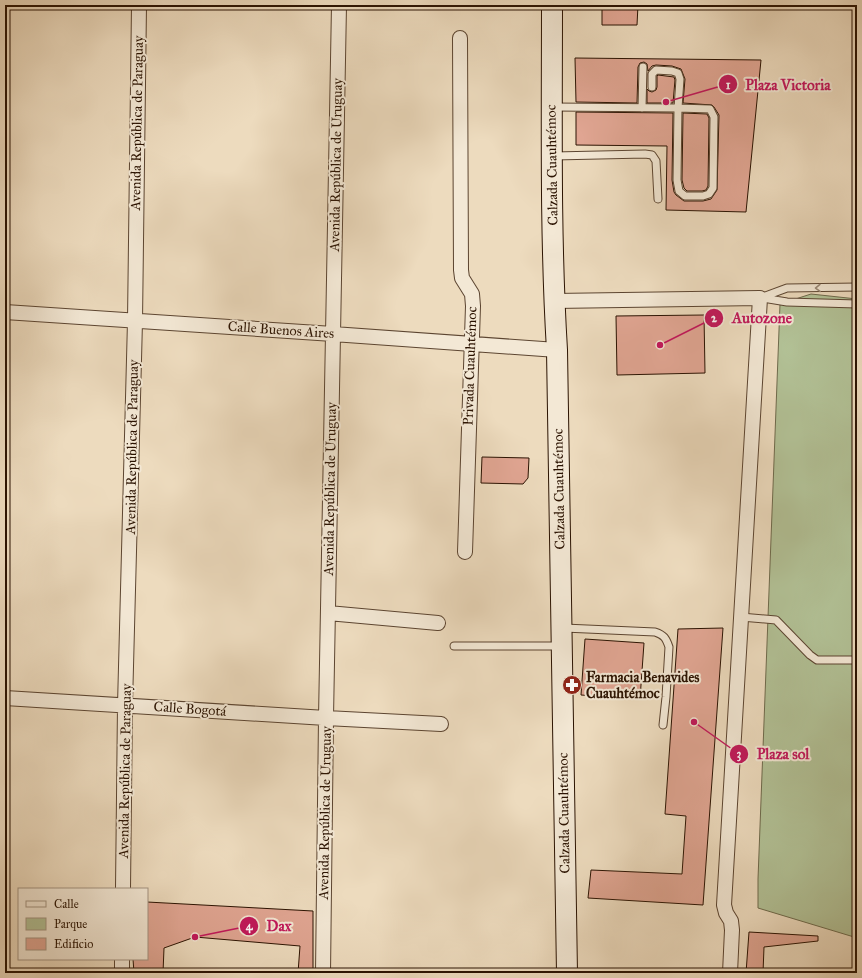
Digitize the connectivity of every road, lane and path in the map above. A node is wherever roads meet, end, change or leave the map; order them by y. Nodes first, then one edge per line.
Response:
1 (139, 5) edge
2 (339, 5) edge
3 (552, 5) edge
4 (460, 38) dead end
5 (643, 67) dead end
6 (652, 87) dead end
7 (552, 107) junction
8 (642, 108) junction
9 (678, 108) junction
10 (552, 156) junction
11 (658, 199) dead end
12 (857, 287) edge
13 (760, 298) junction
14 (554, 301) junction
15 (857, 304) edge
16 (5, 312) edge
17 (135, 320) junction
18 (333, 334) junction
19 (471, 344) junction
20 (557, 350) junction
21 (465, 552) dead end
22 (328, 613) junction
23 (741, 617) junction
24 (438, 623) dead end
25 (561, 637) junction
26 (454, 646) dead end
27 (857, 660) edge
28 (5, 698) edge
29 (125, 705) junction
30 (326, 718) junction
31 (441, 724) dead end
32 (663, 725) dead end
33 (123, 888) edge
34 (122, 960) edge
35 (122, 973) edge
36 (323, 973) edge
37 (568, 973) edge
38 (730, 973) edge

1 - 17 street, Avenida República de Paraguay
2 - 18 street, Avenida República de Uruguay
3 - 7 main road, Calzada Cuauhtémoc
4 - 19 street, Privada Cuauhtémoc
5 - 8 lane
6 - 9 lane
7 - 8 lane
7 - 10 main road, Calzada Cuauhtémoc
8 - 9 lane
9 - 9 lane
10 - 11 lane
10 - 14 main road, Calzada Cuauhtémoc
12 -> 13 lane
13 - 14 street
13 - 15 lane
13 - 23 street
14 - 20 main road, Calzada Cuauhtémoc
16 - 17 street, Calle Buenos Aires
17 - 18 street, Calle Buenos Aires
17 - 29 street, Avenida República de Paraguay
18 - 19 street, Calle Buenos Aires
18 - 22 street, Avenida República de Uruguay
19 - 20 street, Calle Buenos Aires
19 - 21 street, Privada Cuauhtémoc
20 - 25 main road, Calzada Cuauhtémoc
22 - 24 street
22 - 30 street, Avenida República de Uruguay
23 - 27 lane
23 - 38 street
25 - 26 lane
25 - 32 lane
25 - 37 main road, Calzada Cuauhtémoc
28 - 29 street, Calle Bogotá
29 - 30 street, Calle Bogotá
29 - 33 street, Avenida República de Paraguay
30 - 31 street, Calle Bogotá
30 - 36 street, Avenida República de Uruguay
34 - 35 street

